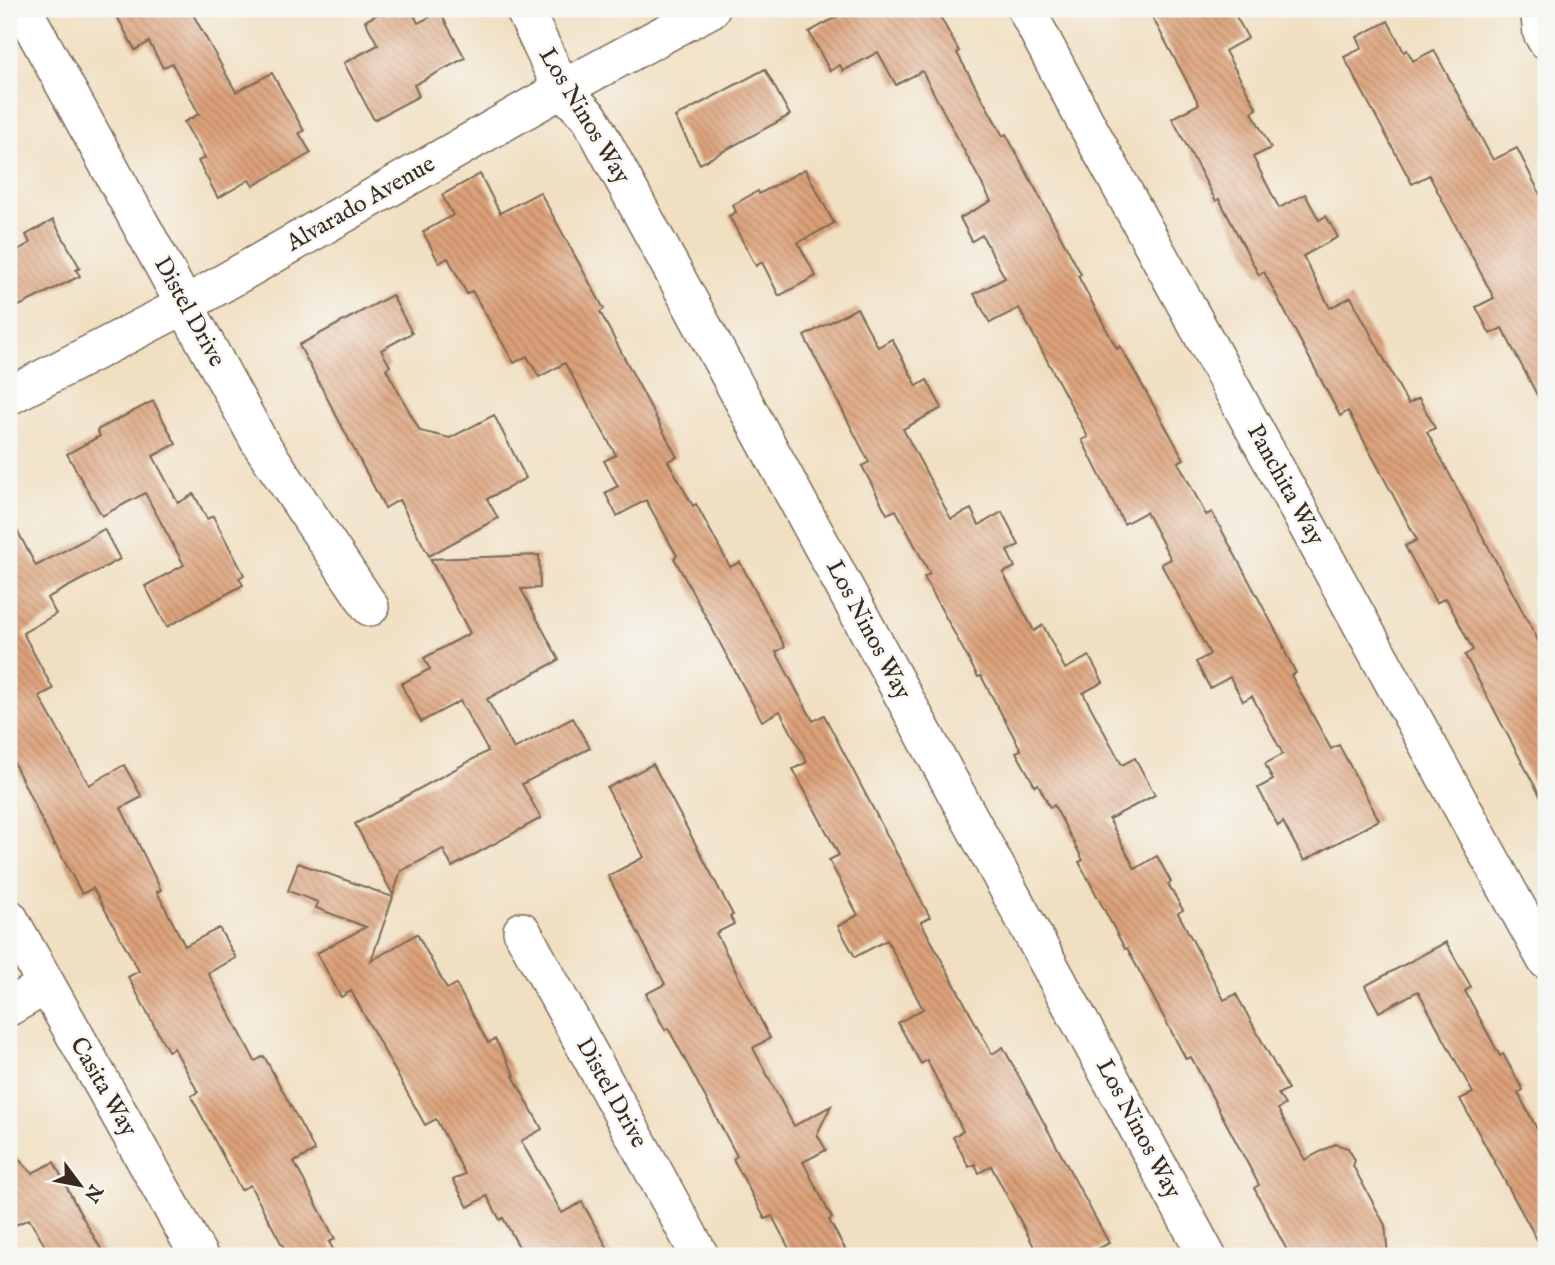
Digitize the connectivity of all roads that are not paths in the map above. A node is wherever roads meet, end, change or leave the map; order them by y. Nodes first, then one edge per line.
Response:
1 (23, 9) edge
2 (524, 9) edge
3 (711, 9) edge
4 (1026, 9) edge
5 (1539, 9) edge
6 (1546, 40) edge
7 (562, 89) junction
8 (185, 305) junction
9 (9, 396) edge
10 (370, 607) dead end
11 (9, 918) edge
12 (522, 931) dead end
13 (1546, 960) edge
14 (45, 986) junction
15 (9, 1007) edge
16 (199, 1256) edge
17 (700, 1256) edge
18 (1207, 1256) edge

1 - 8 street, Distel Drive
2 - 7 street, Los Ninos Way
3 - 7 street, Alvarado Avenue
4 - 13 street, Panchita Way
5 - 6 street
7 - 8 street, Alvarado Avenue
7 - 18 street, Los Ninos Way
8 - 9 street, Alvarado Avenue
8 - 10 street, Distel Drive
11 - 14 street, Casita Way
12 - 17 street, Distel Drive
14 - 15 street
14 - 16 street, Casita Way

